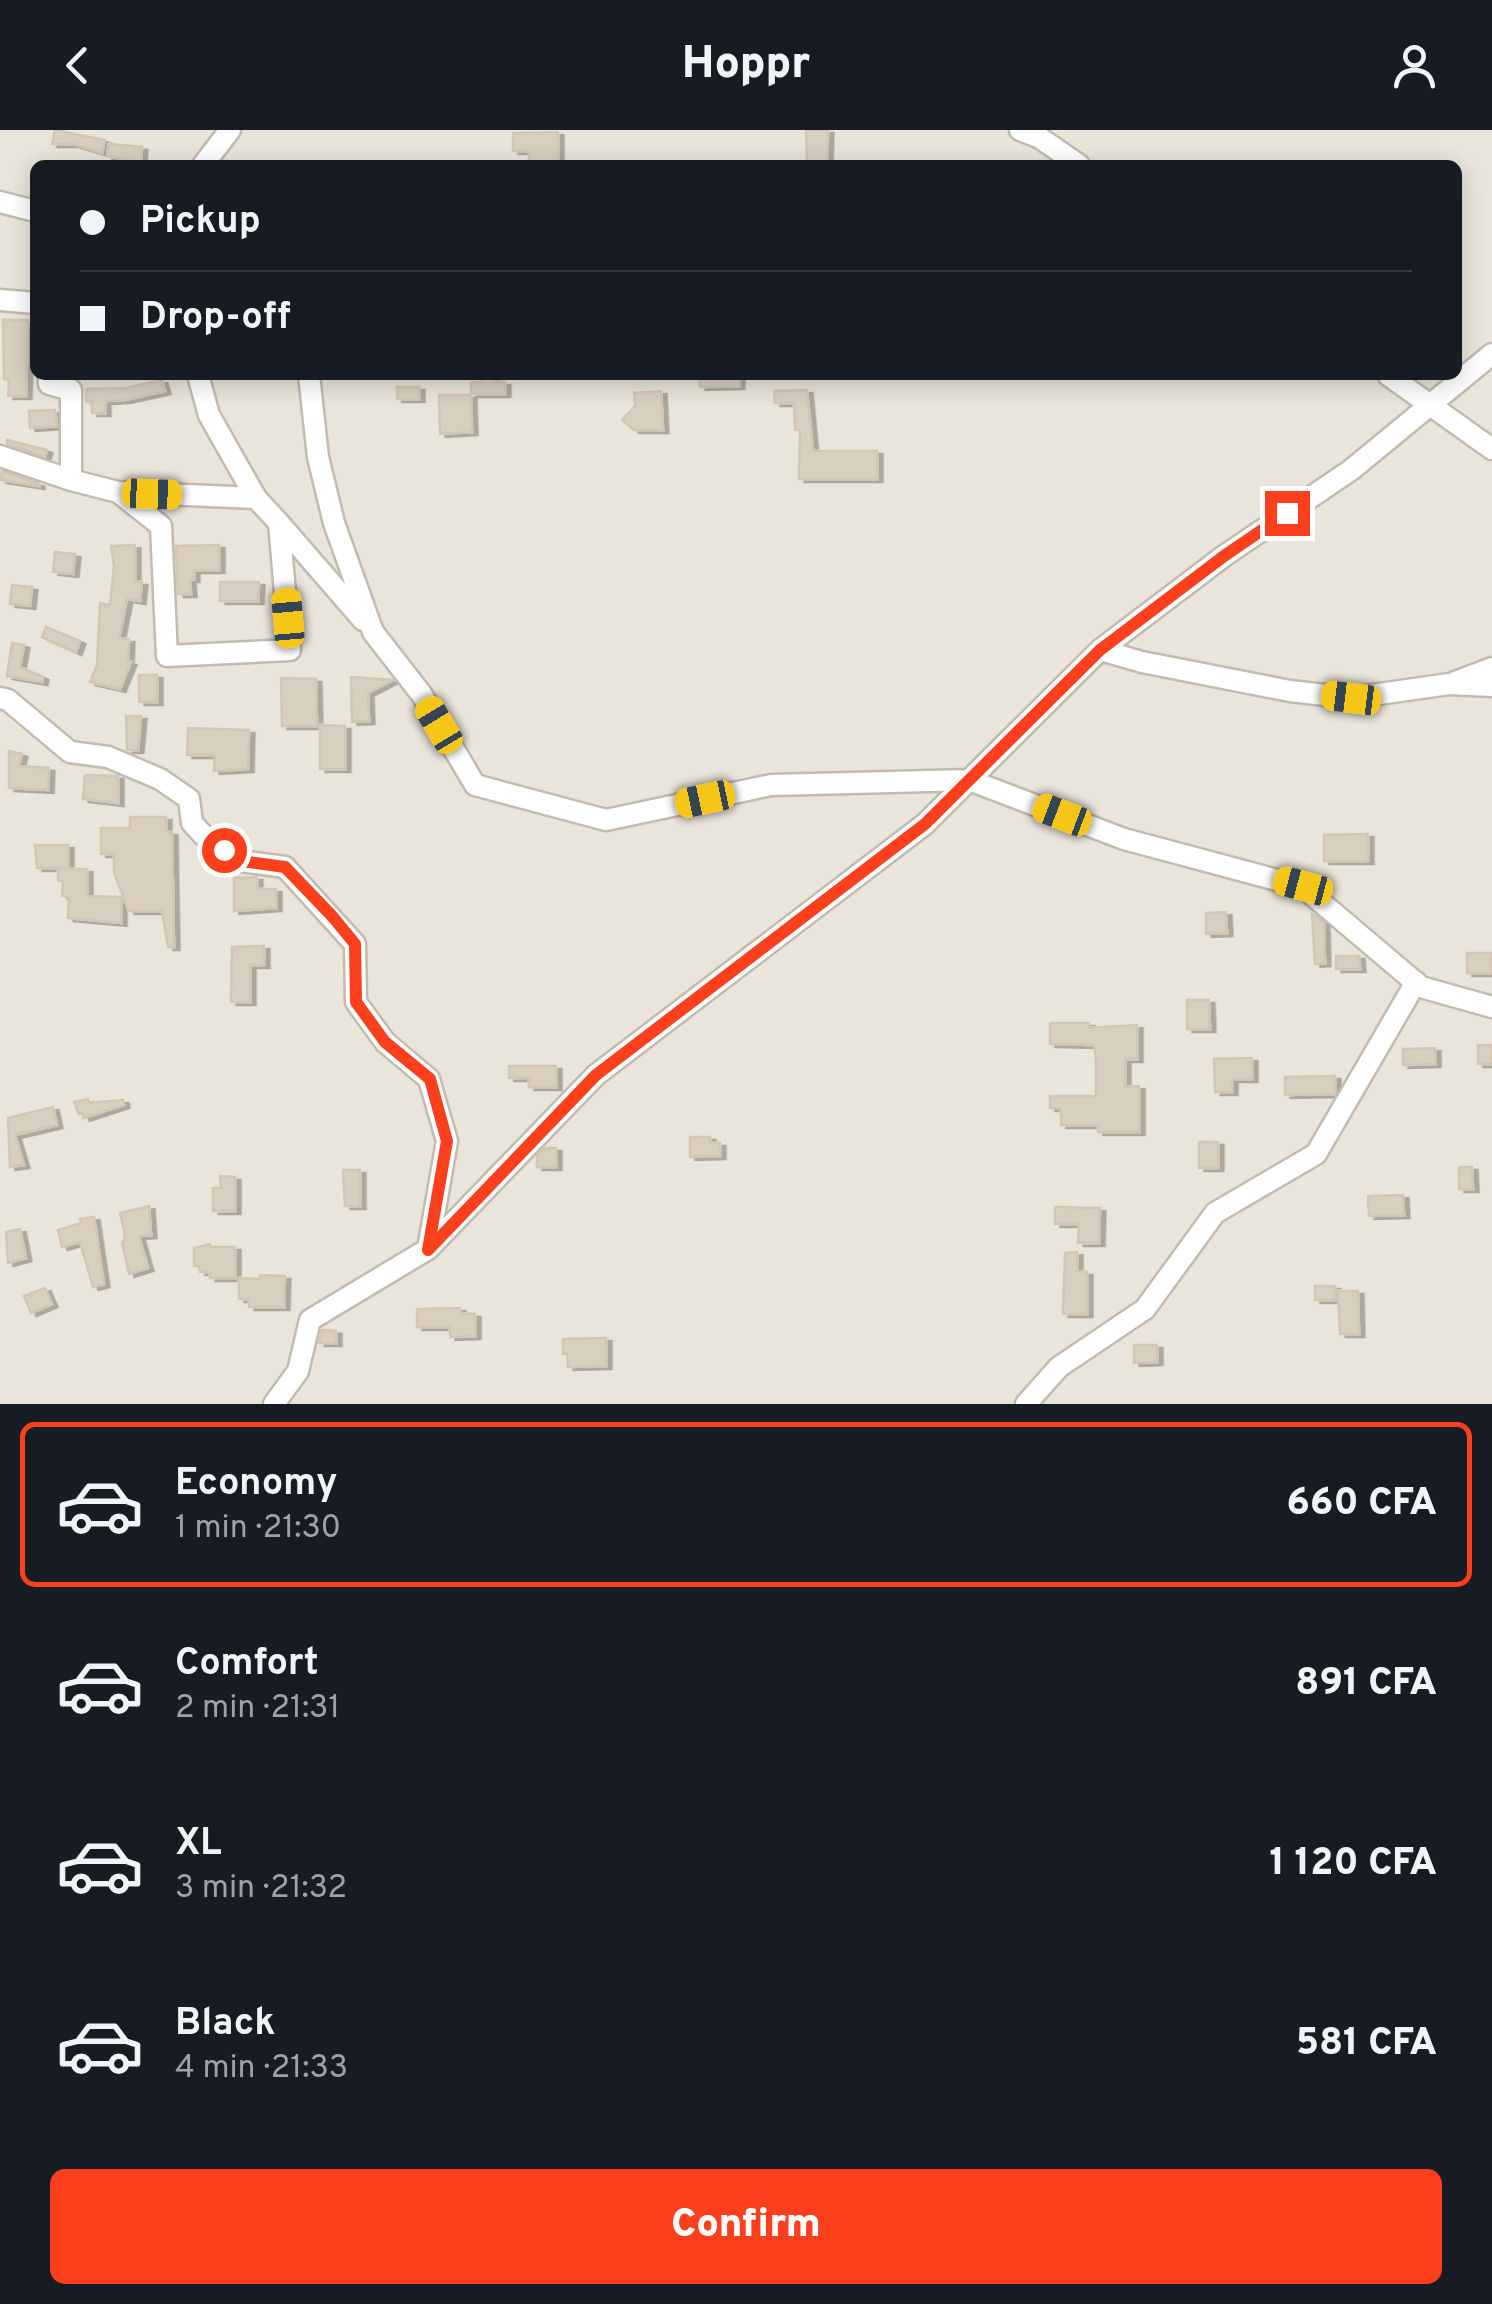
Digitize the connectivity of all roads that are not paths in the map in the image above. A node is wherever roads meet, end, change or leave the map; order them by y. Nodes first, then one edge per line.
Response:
1 (230, 130) edge
2 (1020, 130) edge
3 (209, 160) edge
4 (1072, 160) edge
5 (0, 202) edge
6 (30, 210) edge
7 (0, 300) edge
8 (30, 303) edge
9 (1492, 354) edge
10 (49, 380) edge
11 (200, 380) edge
12 (310, 380) edge
13 (1395, 380) edge
14 (1461, 380) edge
15 (1462, 380) edge
16 (1432, 405) junction
17 (1492, 449) edge
18 (0, 456) edge
19 (70, 480) junction
20 (118, 492) junction
21 (256, 498) junction
22 (280, 523) junction
23 (373, 632) junction
24 (1100, 650) junction
25 (1492, 668) edge
26 (1449, 684) junction
27 (1492, 686) edge
28 (0, 698) edge
29 (969, 780) junction
30 (1416, 982) junction
31 (1492, 1006) edge
32 (428, 1250) junction
33 (274, 1404) edge
34 (1026, 1404) edge

1 - 3 street
2 - 4 street
5 - 6 street
7 - 8 street
9 - 15 street
10 - 19 street
11 - 21 street
12 - 23 street
13 - 16 street
14 - 16 street
16 - 17 street
16 - 24 street
18 - 19 street
19 - 20 street
20 - 21 street
20 - 22 street
21 - 22 street
22 - 23 street
23 - 29 street
24 - 26 street
24 - 29 street
25 - 26 street
26 - 27 street
28 - 32 street
29 - 30 street
29 - 32 street
30 - 31 street
30 - 34 street
32 - 33 street

